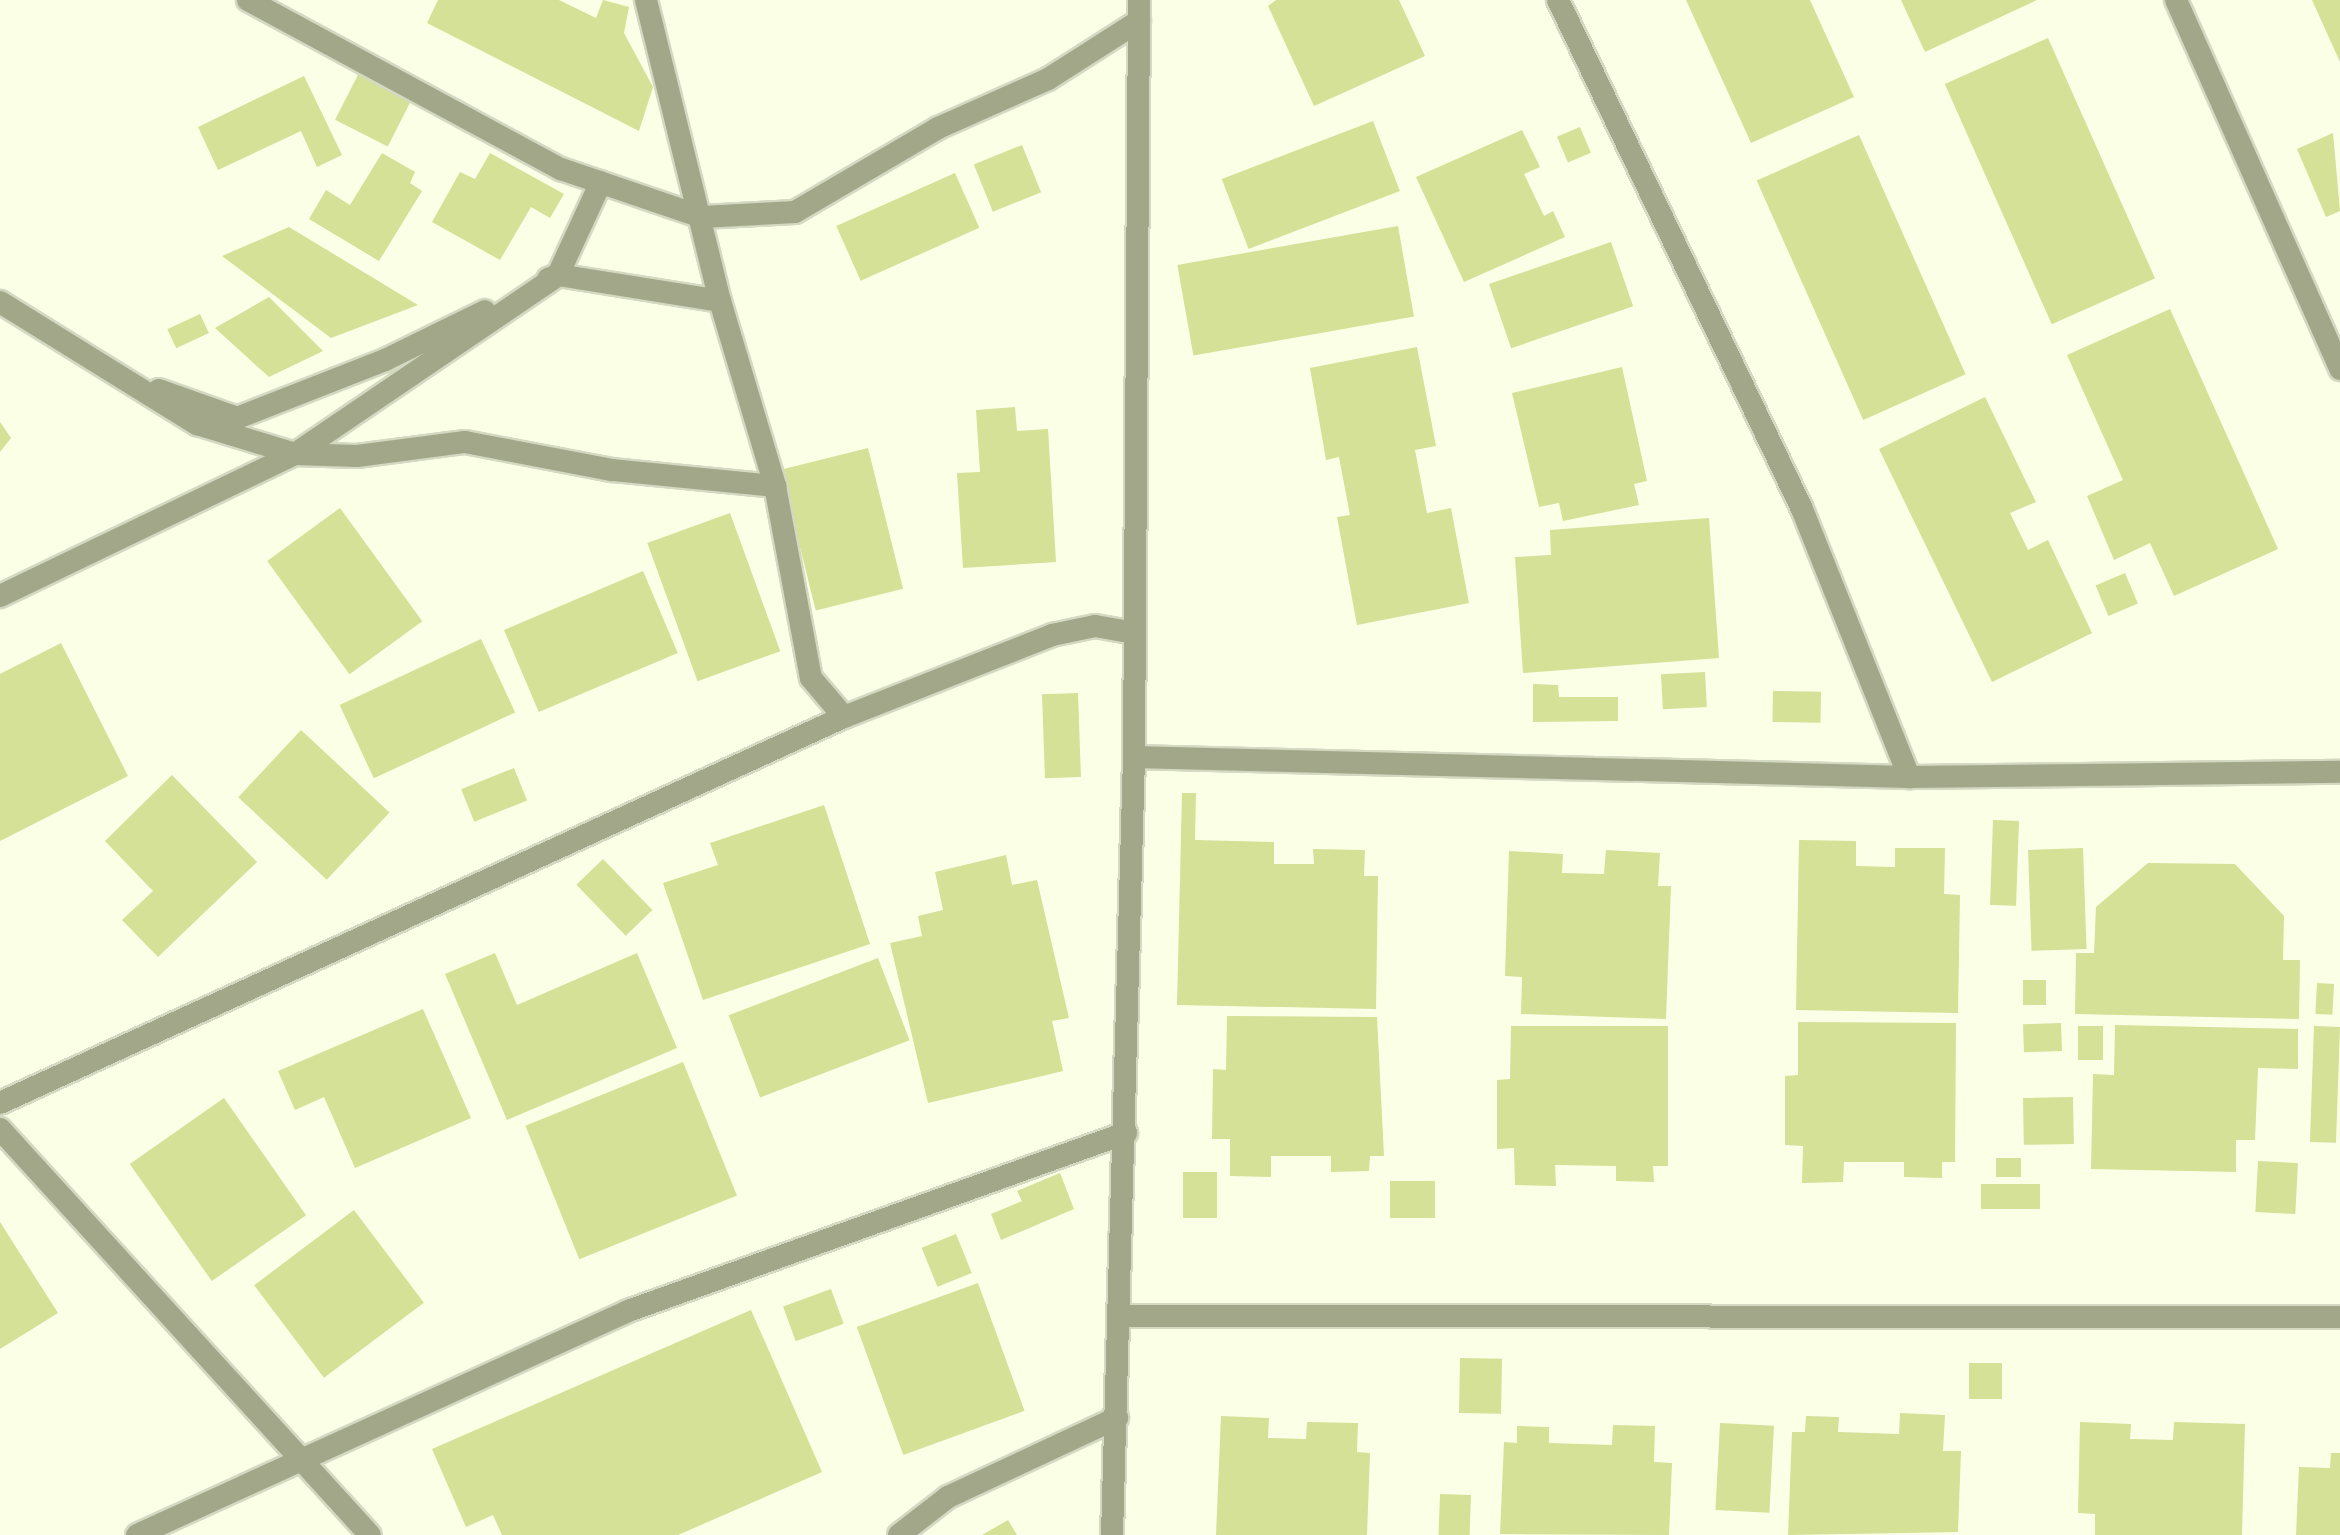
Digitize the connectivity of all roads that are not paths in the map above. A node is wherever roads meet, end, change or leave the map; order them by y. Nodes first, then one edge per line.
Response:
1 (248, 0) edge
2 (646, 0) edge
3 (1558, 0) edge
4 (2176, 0) edge
5 (1139, 11) edge
6 (601, 182) junction
7 (702, 217) junction
8 (558, 275) junction
9 (720, 301) junction
10 (0, 302) edge
11 (2340, 369) edge
12 (112, 374) junction
13 (295, 454) junction
14 (775, 486) junction
15 (0, 596) edge
16 (1134, 633) junction
17 (844, 717) junction
18 (1134, 757) junction
19 (2340, 772) edge
20 (1909, 777) junction
21 (0, 1103) edge
22 (0, 1129) edge
23 (1126, 1133) junction
24 (1122, 1316) junction
25 (2340, 1317) edge
26 (1117, 1418) junction
27 (298, 1462) junction
28 (137, 1535) edge
29 (370, 1535) edge
30 (899, 1535) edge
31 (1112, 1535) edge

1 - 6 street
2 - 7 street
3 - 20 street
4 - 11 street
5 - 7 street
5 - 16 street
6 - 7 street
6 - 8 street
7 - 9 street
8 - 9 street
8 - 12 street
8 - 13 street
9 - 14 street
10 - 12 street
12 - 13 street
13 - 14 street
13 - 15 street
14 - 17 street
16 - 17 street
16 - 18 street
17 - 21 street
18 - 20 street
18 - 23 street
19 - 20 street
22 - 27 street
23 - 24 street
23 - 27 street
24 - 25 street
24 - 26 street
26 - 30 street
26 - 31 street
27 - 28 street
27 - 29 street

